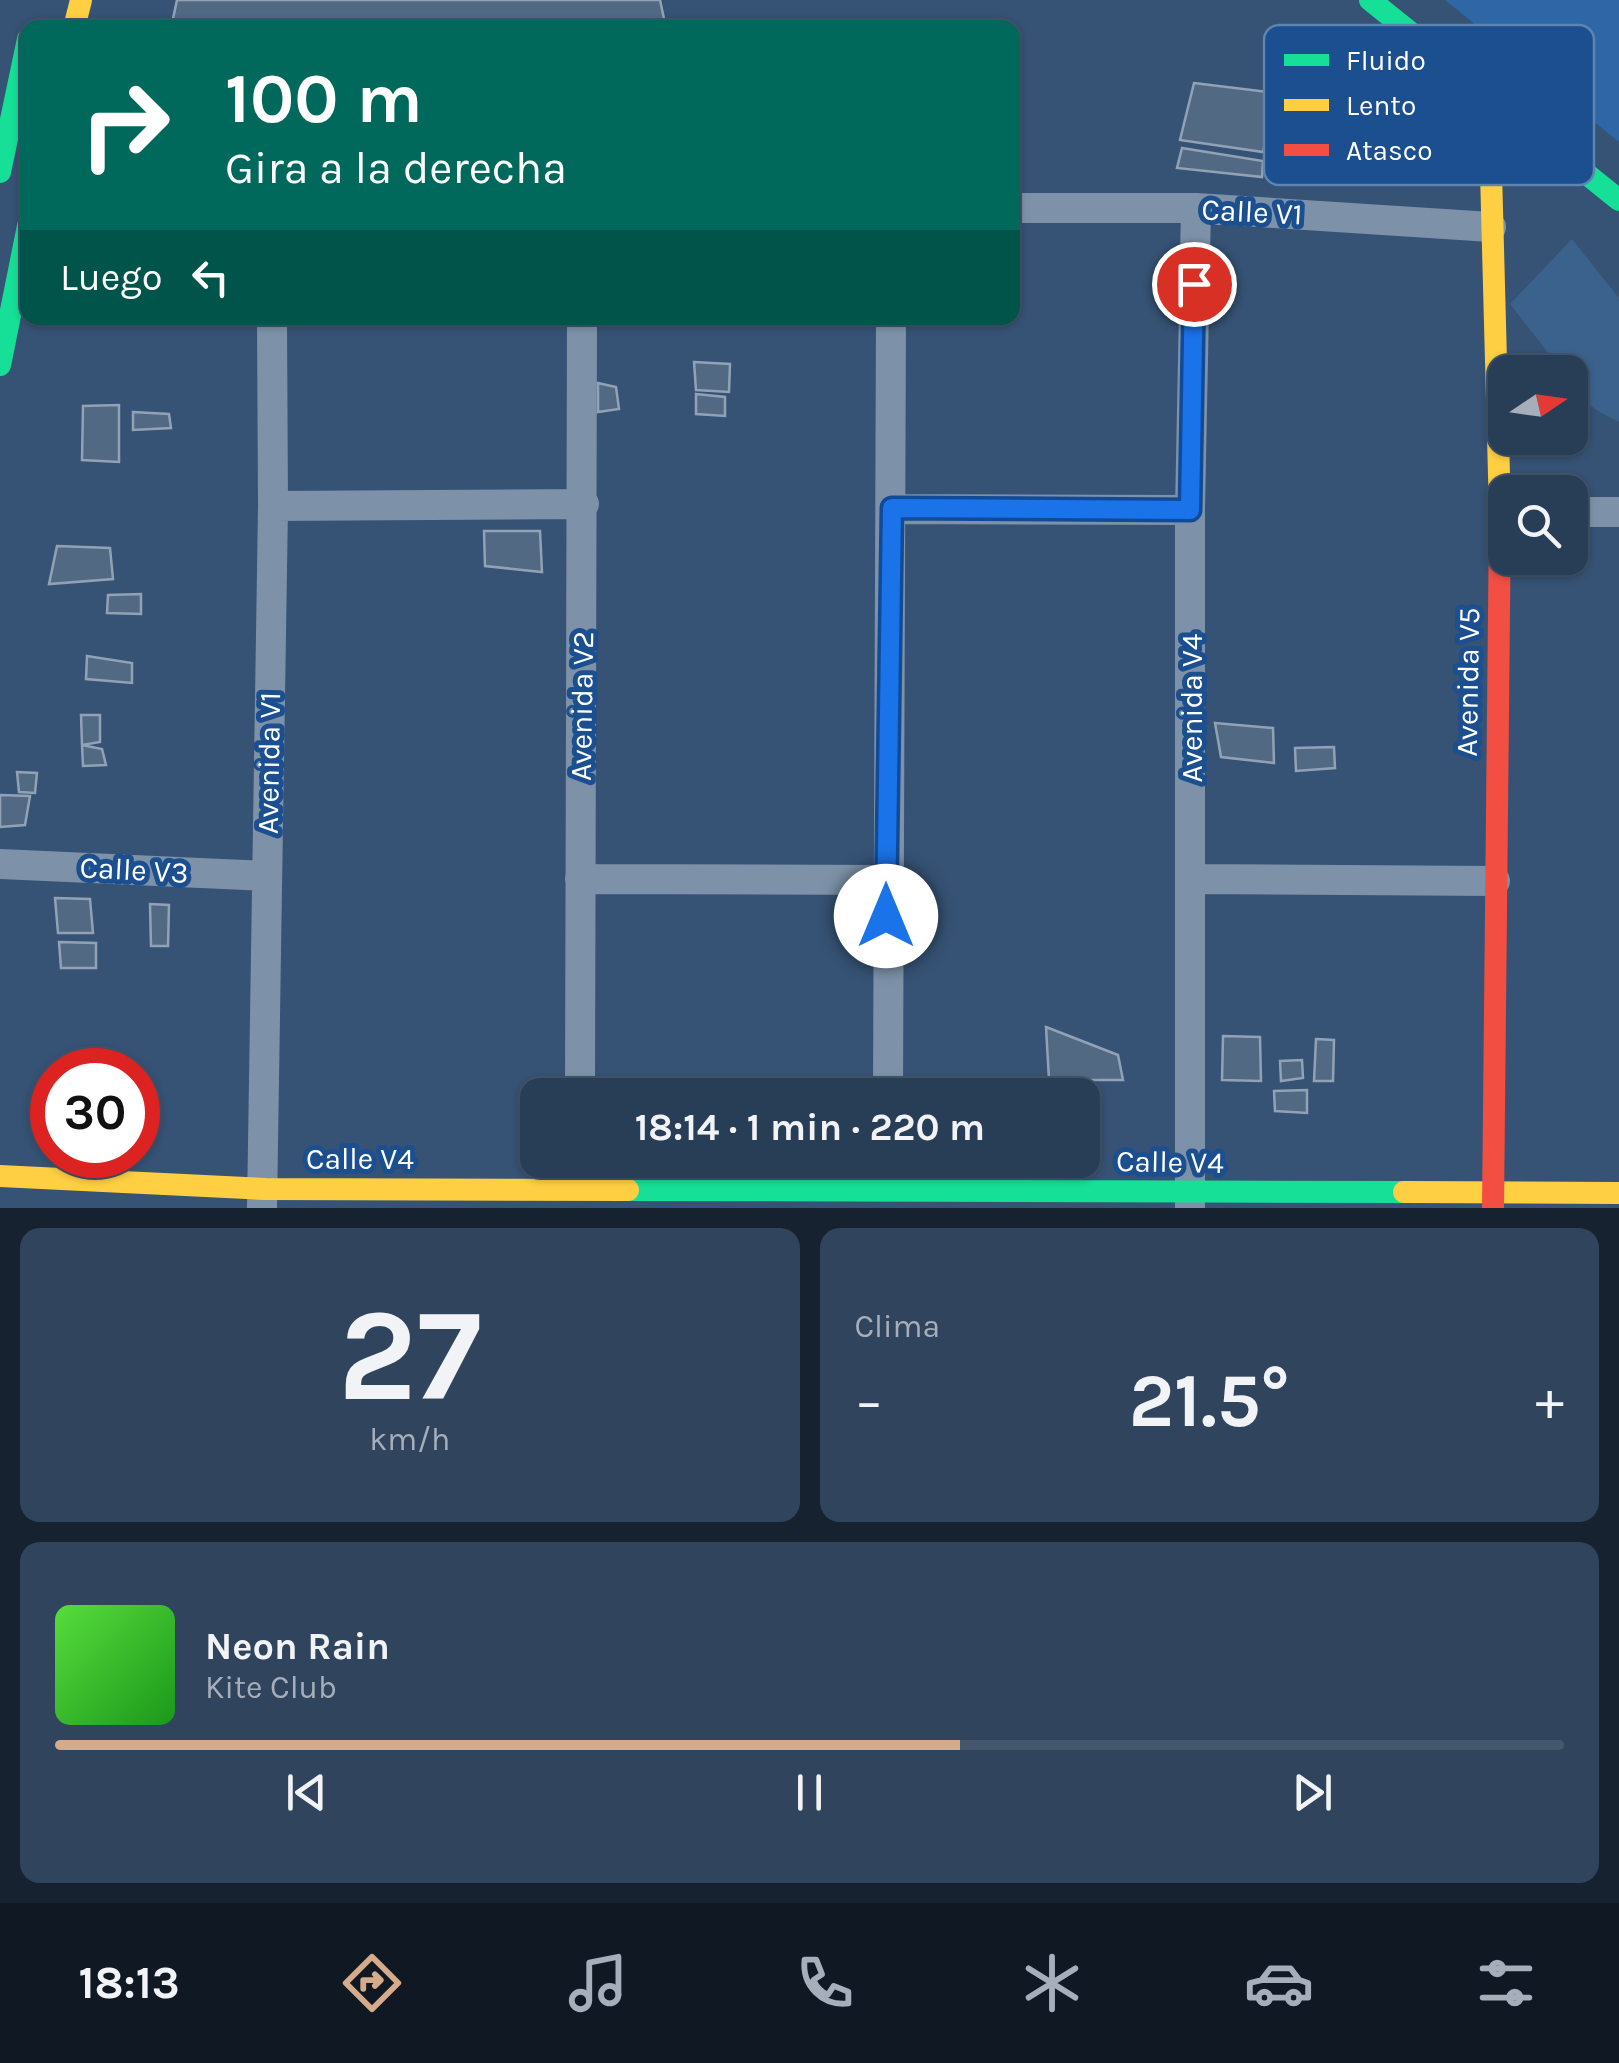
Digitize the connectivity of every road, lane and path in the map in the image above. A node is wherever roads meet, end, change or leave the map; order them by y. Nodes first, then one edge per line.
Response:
1 (1370, 0) edge
2 (1401, 25) edge
3 (20, 77) edge
4 (0, 172) edge
5 (1594, 180) edge
6 (1491, 185) edge
7 (1619, 200) edge
8 (1020, 208) edge
9 (1196, 208) junction
10 (1491, 227) junction
11 (20, 266) edge
12 (272, 325) edge
13 (582, 325) edge
14 (891, 325) edge
15 (0, 365) edge
16 (1501, 475) edge
17 (584, 504) junction
18 (273, 506) junction
19 (892, 508) junction
20 (1190, 510) junction
21 (1588, 512) edge
22 (1619, 512) edge
23 (1501, 575) edge
24 (0, 864) edge
25 (267, 876) junction
26 (1194, 878) junction
27 (580, 879) junction
28 (886, 880) junction
29 (1496, 882) junction
30 (580, 1078) edge
31 (888, 1078) edge
32 (0, 1176) edge
33 (581, 1178) edge
34 (889, 1185) edge
35 (581, 1191) junction
36 (1619, 1193) edge
37 (263, 1198) edge
38 (1190, 1200) edge
39 (1494, 1200) edge

1 - 2 street
3 - 4 street
5 - 7 street
6 - 10 street, Avenida V5
8 - 9 street, Calle V1
9 - 10 street, Calle V1
9 - 20 street, Avenida V4
10 - 16 street, Avenida V5
11 - 15 street
12 - 18 street, Avenida V1
13 - 17 street, Avenida V2
14 - 19 street
17 - 18 street
17 - 27 street, Avenida V2
18 - 25 street, Avenida V1
19 - 20 street
19 - 28 street
20 - 26 street, Avenida V4
21 - 22 street
23 - 29 street, Avenida V5
24 - 25 street, Calle V3
25 - 37 street, Avenida V1
26 - 29 street
26 - 38 street, Avenida V4
27 - 28 street
27 - 30 street, Avenida V2
28 - 31 street
29 - 39 street, Avenida V5
32 - 37 street, Calle V4
33 - 35 street
34 - 35 street, Calle V4
34 - 38 street, Calle V4
35 - 37 street, Calle V4
36 - 39 street, Calle V4
38 - 39 street, Calle V4

